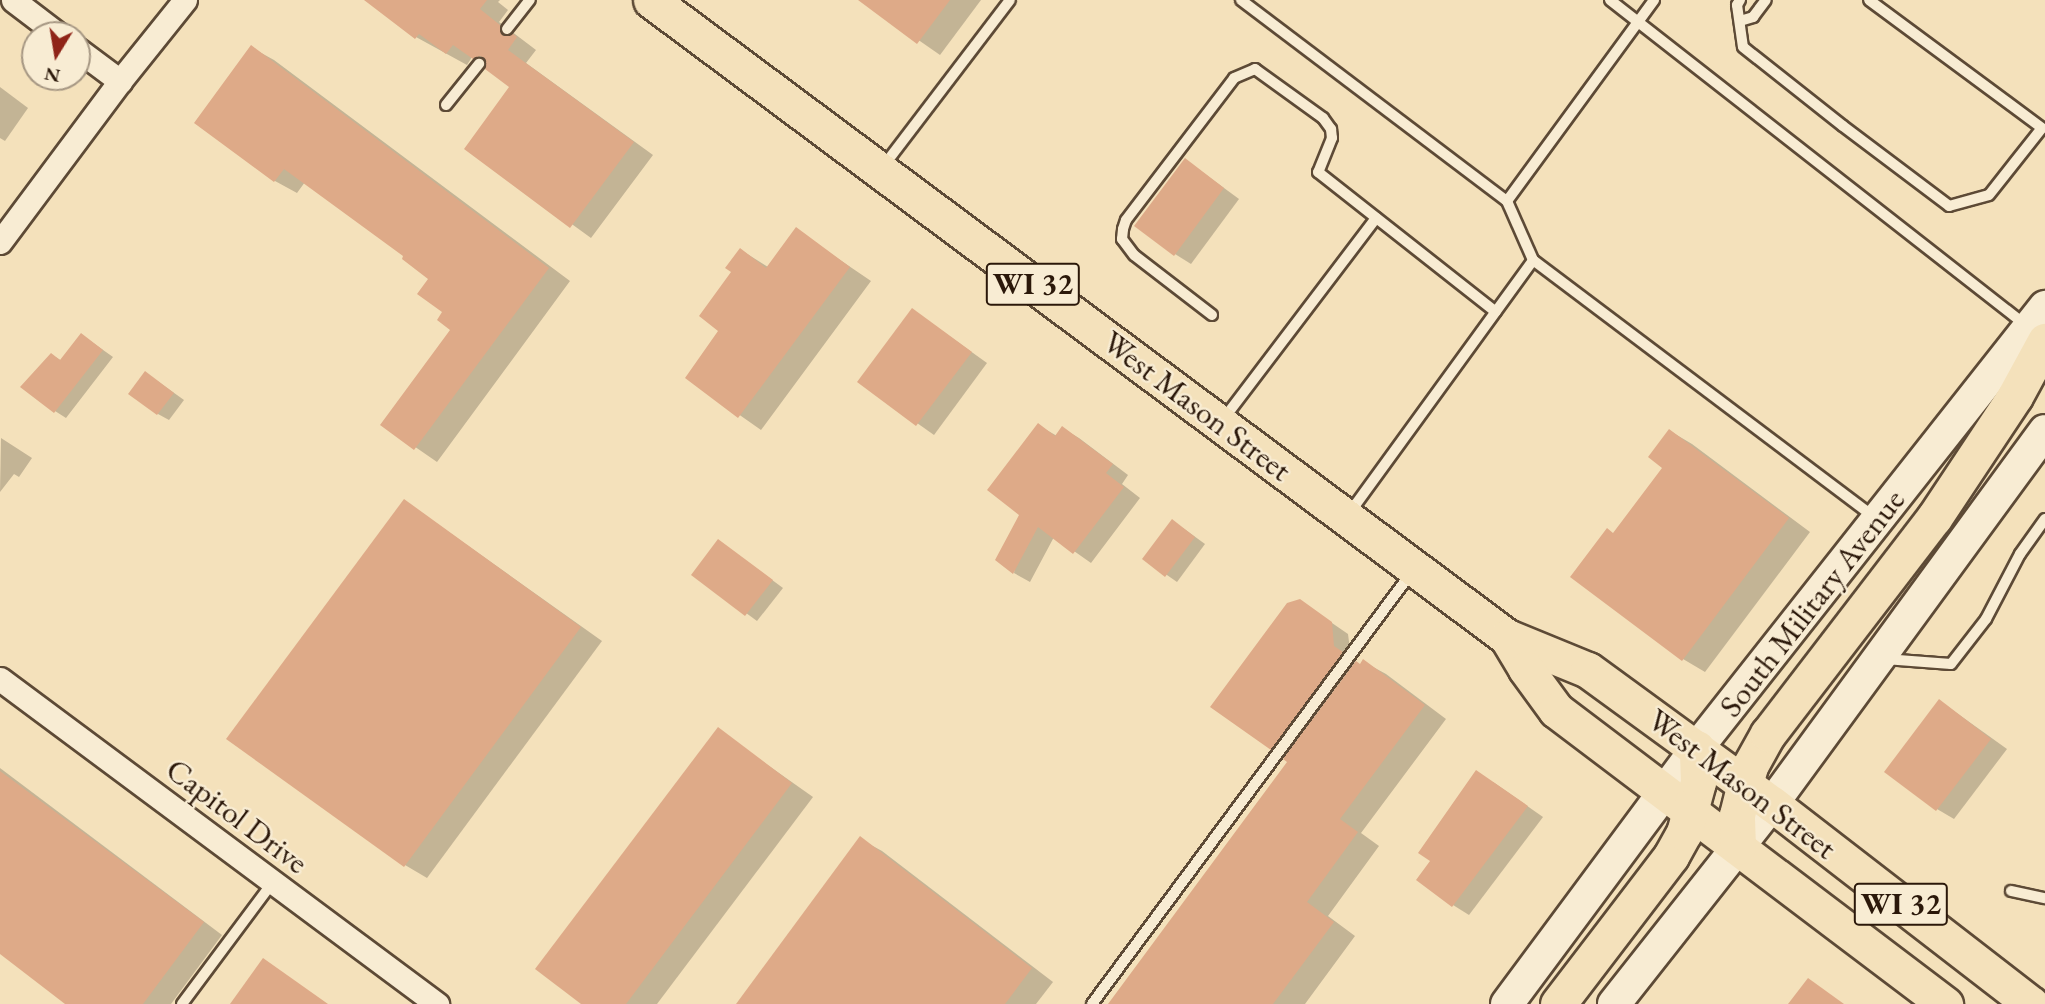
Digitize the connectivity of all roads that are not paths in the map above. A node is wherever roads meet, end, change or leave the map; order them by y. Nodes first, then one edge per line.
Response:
1 (13, 0) edge
2 (185, 0) edge
3 (530, 0) edge
4 (651, 0) edge
5 (1010, 0) edge
6 (1241, 0) edge
7 (1610, 0) edge
8 (1654, 0) edge
9 (1740, 0) edge
10 (1766, 0) edge
11 (1869, 0) edge
12 (41, 21) edge
13 (1638, 21) junction
14 (1740, 21) junction
15 (507, 29) dead end
16 (91, 59) edge
17 (479, 64) dead end
18 (120, 81) junction
19 (446, 105) dead end
20 (880, 170) junction
21 (1507, 201) junction
22 (1376, 218) junction
23 (0, 242) edge
24 (1533, 260) junction
25 (1496, 312) junction
26 (1212, 314) dead end
27 (2040, 325) edge
28 (1220, 423) junction
29 (2045, 431) edge
30 (1346, 517) junction
31 (2045, 519) edge
32 (1877, 520) junction
33 (1414, 568) junction
34 (1507, 637) junction
35 (1879, 658) junction
36 (0, 679) edge
37 (1697, 748) junction
38 (1758, 794) junction
39 (1678, 802) junction
40 (1738, 847) junction
41 (273, 882) junction
42 (2011, 891) dead end
43 (2045, 898) edge
44 (182, 1004) edge
45 (437, 1004) edge
46 (1092, 1004) edge
47 (1507, 1004) edge
48 (1558, 1004) edge
49 (1614, 1004) edge
50 (1945, 1004) edge
51 (2031, 1004) edge

1 - 12 street
2 - 18 street
3 - 15 lane
4 - 20 main road, West Mason Street / WI 32
5 - 20 lane
6 - 21 lane
7 - 13 lane
8 - 13 lane
9 - 14 lane
10 - 14 lane
11 - 14 lane
13 - 21 lane
13 - 27 lane
16 - 18 street
17 - 19 lane
18 - 23 street
20 - 28 main road, West Mason Street / WI 32
21 - 24 lane
22 - 25 lane
22 - 26 lane
22 - 28 lane
24 - 25 lane
24 - 32 lane
25 - 30 lane
27 - 32 main road, South Military Avenue
27 - 38 main road
28 - 30 main road, West Mason Street / WI 32
29 - 35 main road
30 - 33 main road, West Mason Street / WI 32
31 - 35 lane
32 - 37 main road, South Military Avenue
33 - 34 main road, West Mason Street / WI 32
33 - 46 lane
34 - 37 main road, West Mason Street / WI 32
34 - 39 main road, West Mason Street / WI 32
35 - 38 main road
36 - 41 street, Capitol Drive
37 - 38 main road, West Mason Street / WI 32
37 - 39 main road
38 - 40 main road
38 - 51 main road, West Mason Street / WI 32
39 - 40 main road, West Mason Street / WI 32
39 - 47 main road
39 - 48 main road
40 - 49 main road
40 - 50 main road, West Mason Street / WI 32
41 - 44 lane
41 - 45 street, Capitol Drive
42 - 43 lane

